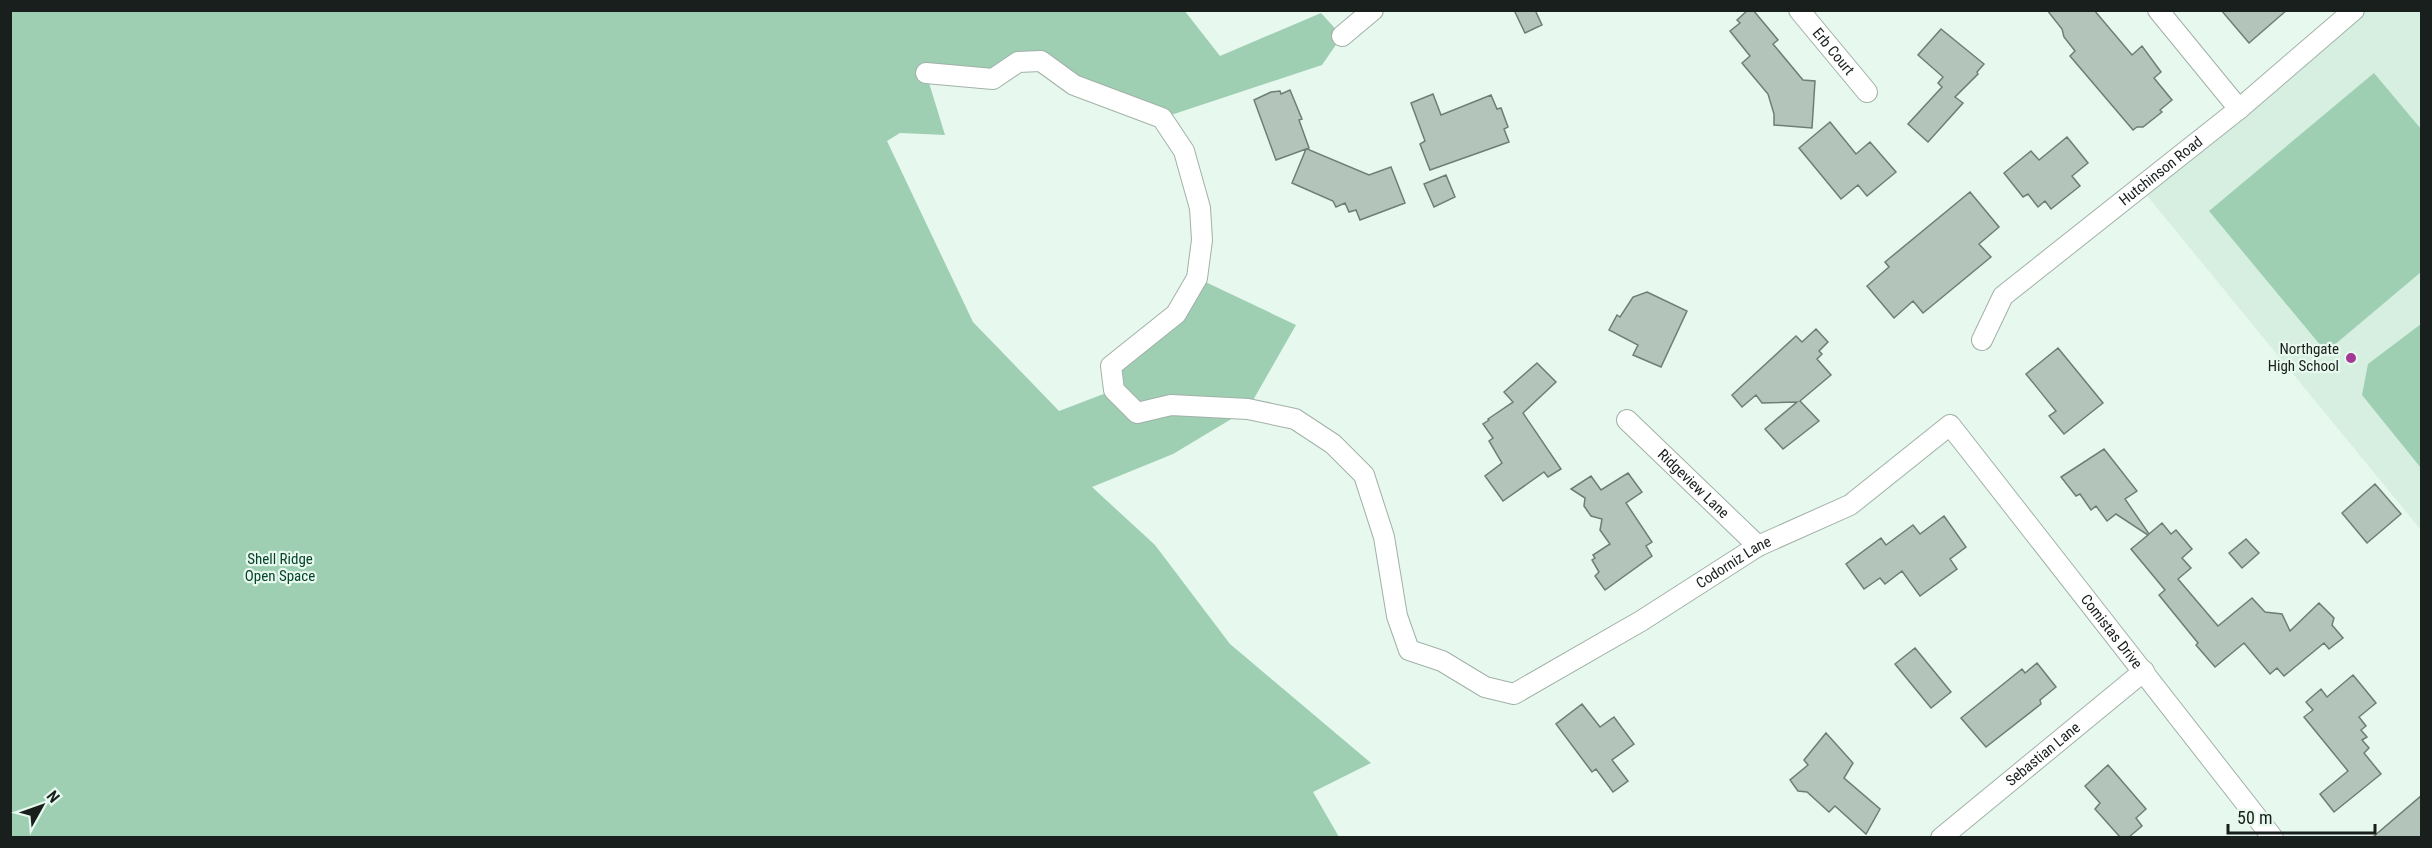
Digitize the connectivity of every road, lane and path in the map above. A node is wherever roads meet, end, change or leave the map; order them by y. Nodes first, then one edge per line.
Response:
1 (1373, 10) edge
2 (1799, 10) edge
3 (2158, 10) edge
4 (2354, 10) edge
5 (1342, 36) dead end
6 (926, 73) dead end
7 (1867, 92) dead end
8 (2239, 109) junction
9 (1982, 340) dead end
10 (1627, 420) dead end
11 (1950, 425) joint
12 (1758, 546) junction
13 (2144, 671) junction
14 (1941, 837) edge
15 (2273, 837) edge

1 - 5 street
2 - 7 street, Erb Court
3 - 8 street
4 - 8 street, Hutchinson Road
6 - 12 street, Codorniz Lane
8 - 9 street, Hutchinson Road
10 - 12 street, Ridgeview Lane
11 - 12 street, Codorniz Lane
11 - 13 street, Comistas Drive
13 - 14 street, Sebastian Lane
13 - 15 street, Comistas Drive

